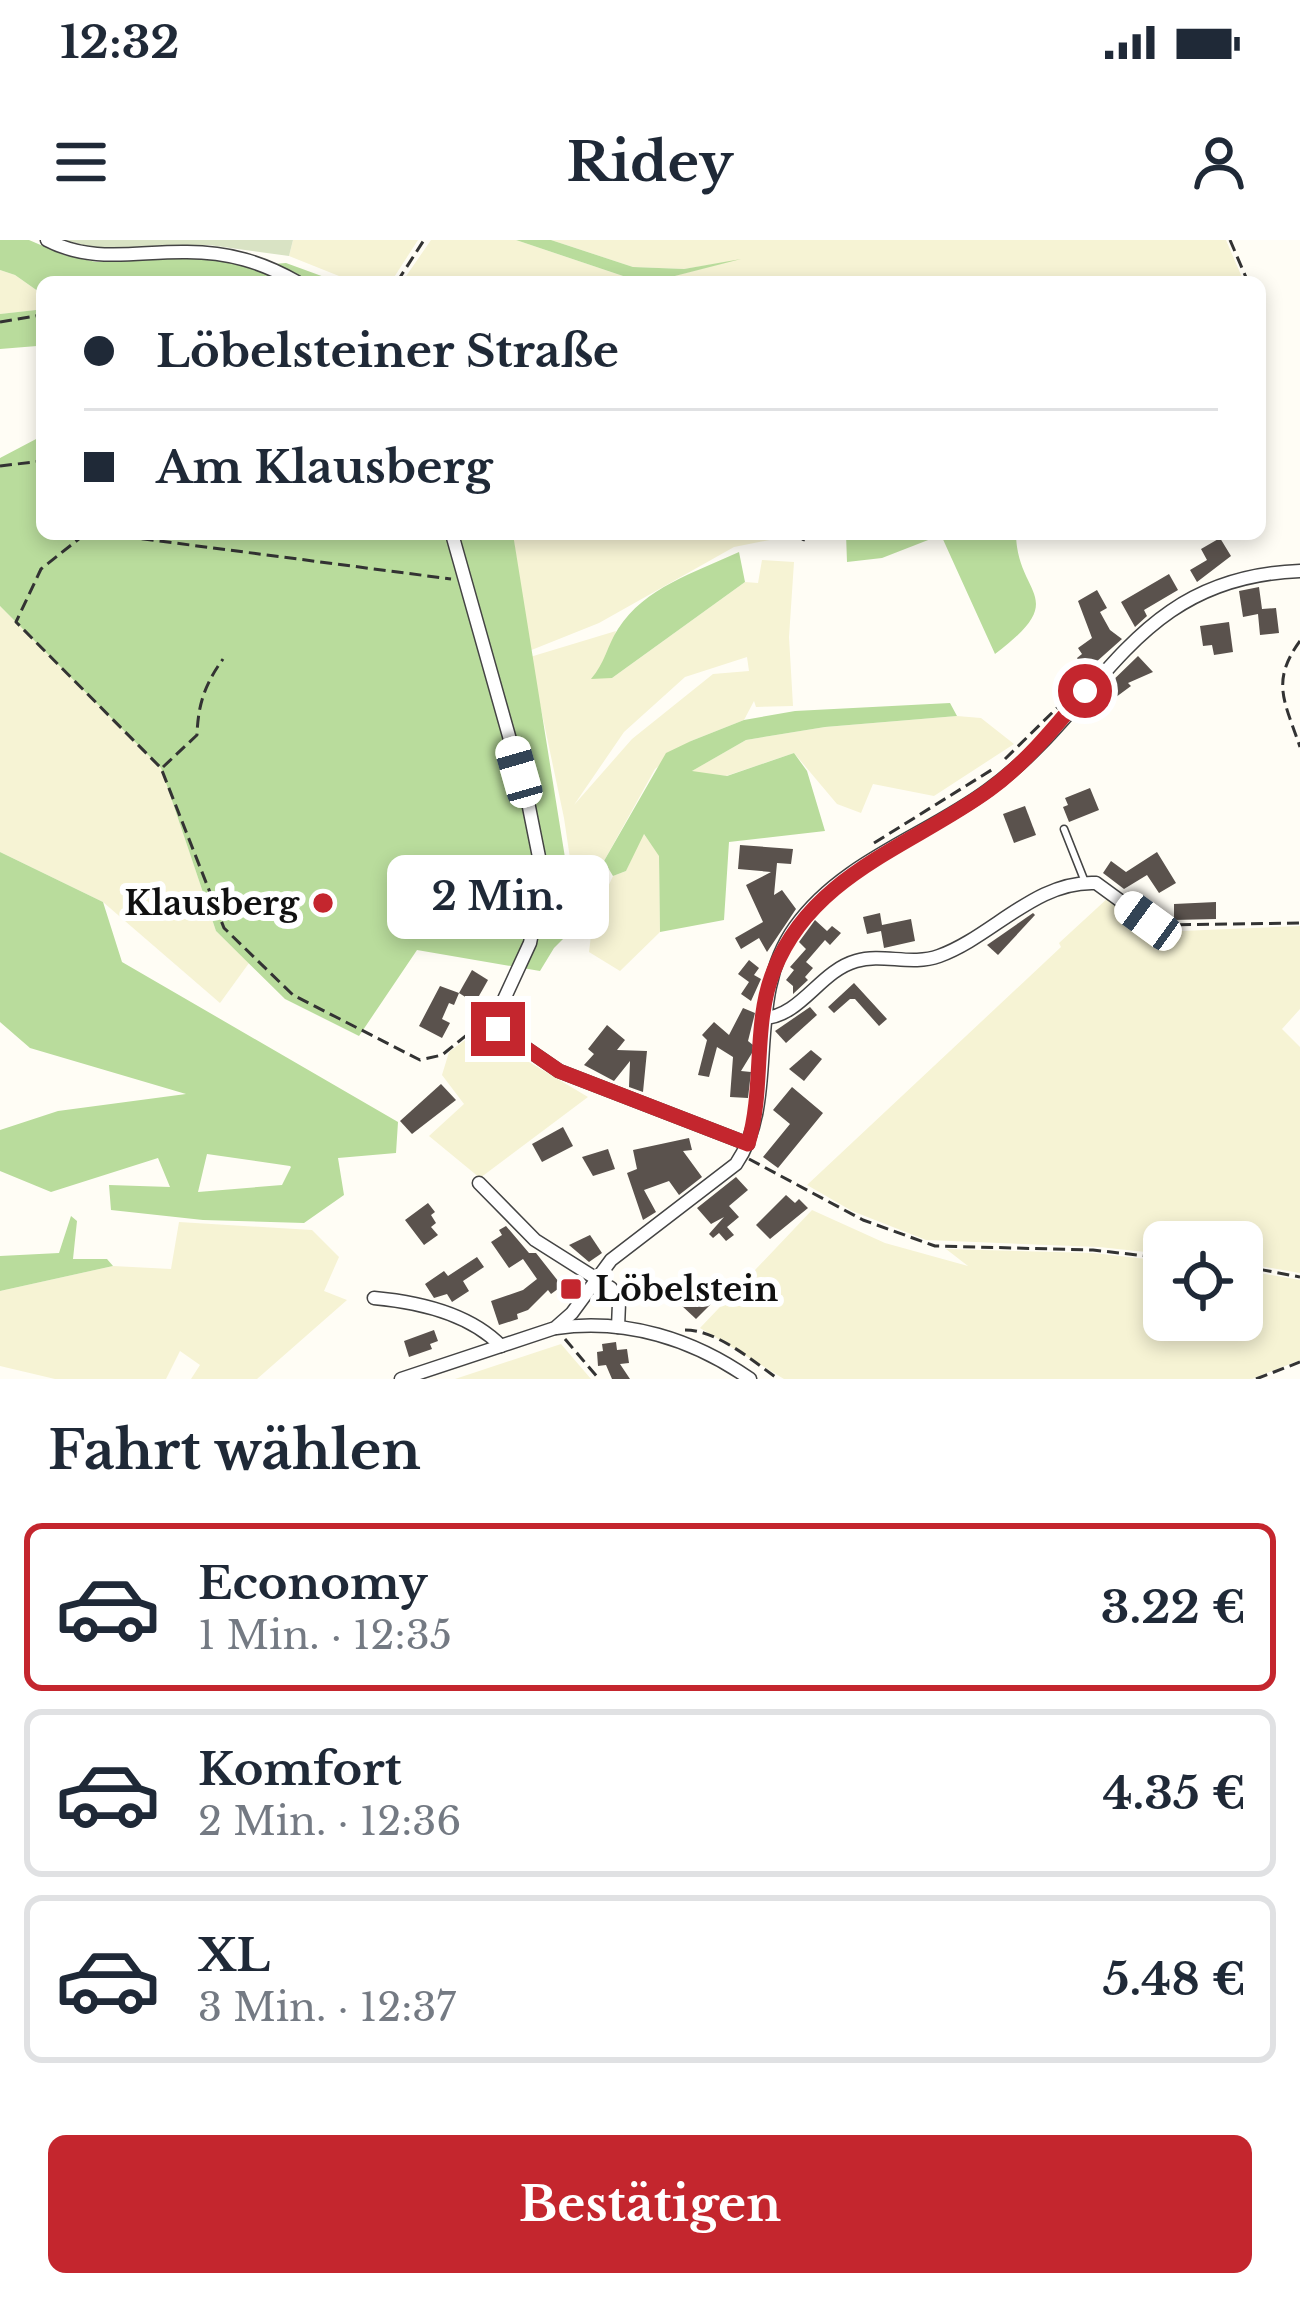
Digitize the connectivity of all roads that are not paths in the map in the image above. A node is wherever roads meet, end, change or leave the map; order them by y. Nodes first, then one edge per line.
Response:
1 (46, 240) edge
2 (286, 276) edge
3 (454, 540) edge
4 (1300, 571) edge
5 (1064, 829) dead end
6 (1084, 882) junction
7 (1148, 921) road end
8 (764, 1018) junction
9 (746, 1149) junction
10 (479, 1184) dead end
11 (596, 1280) junction
12 (374, 1298) dead end
13 (618, 1327) junction
14 (555, 1328) junction
15 (501, 1346) junction
16 (401, 1379) edge
17 (750, 1379) edge

1 - 2 street
3 - 9 street
4 - 8 street
5 - 6 lane
6 - 7 street
6 - 8 street
8 - 9 street
9 - 11 street
10 - 11 street
11 - 13 street
11 - 14 street
12 - 15 street
13 - 14 street
13 - 17 street
14 - 15 street
15 - 16 street

